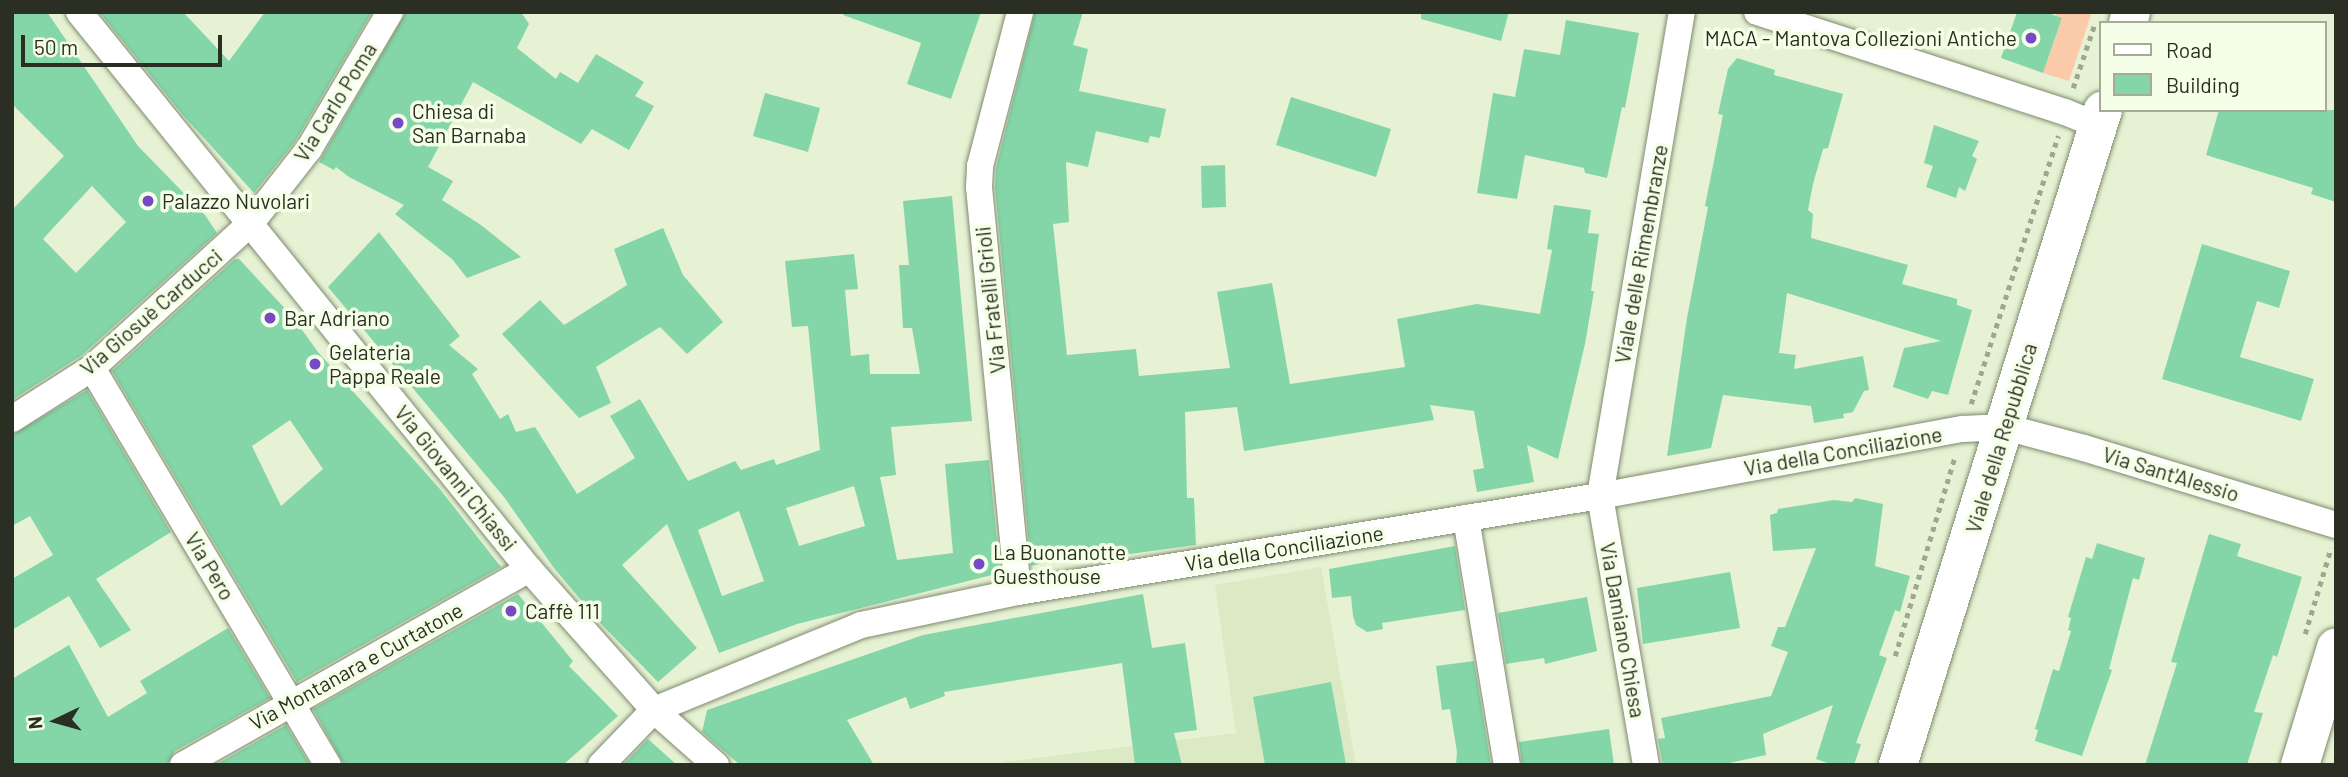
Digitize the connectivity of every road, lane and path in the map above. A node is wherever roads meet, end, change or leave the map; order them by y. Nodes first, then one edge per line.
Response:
1 (79, 12) edge
2 (390, 12) edge
3 (1020, 12) edge
4 (1682, 12) edge
5 (1757, 12) edge
6 (2098, 12) edge
7 (2089, 116) edge
8 (251, 223) junction
9 (92, 368) junction
10 (12, 419) edge
11 (2005, 427) junction
12 (1963, 429) junction
13 (1600, 496) junction
14 (1466, 518) junction
15 (2336, 525) edge
16 (529, 569) junction
17 (1018, 592) junction
18 (2336, 647) edge
19 (1894, 661) dead end
20 (290, 702) junction
21 (654, 710) junction
22 (183, 765) edge
23 (328, 765) edge
24 (601, 765) edge
25 (716, 765) edge
26 (1507, 765) edge
27 (1646, 765) edge
28 (1898, 765) edge
29 (2300, 765) edge

1 - 8 street, Via Giovanni Chiassi
2 - 8 street, Via Carlo Poma
3 - 17 street, Via Fratelli Grioli
4 - 13 street, Viale delle Rimembranze
5 - 7 street
6 - 7 path
7 - 11 main road, Viale della Repubblica
7 - 12 path
8 - 9 street, Via Giosuè Carducci
8 - 16 street, Via Giovanni Chiassi
9 - 10 street, Via Giosuè Carducci
9 - 20 street, Via Pero
11 - 12 street, Via della Conciliazione
11 - 15 street, Via Sant'Alessio
11 - 28 main road, Viale della Repubblica
12 - 13 street, Via della Conciliazione
12 - 19 path
13 - 14 street, Via della Conciliazione
13 - 27 street, Via Damiano Chiesa
14 - 17 street, Via della Conciliazione
14 - 26 street
16 - 20 street, Via Montanara e Curtatone
16 - 21 street, Via Giovanni Chiassi
17 - 21 street, Via della Conciliazione
18 - 29 main road
20 - 22 street, Via Montanara e Curtatone
20 - 23 street, Via Pero
21 - 24 street, Via della Conciliazione
21 - 25 street, Via Giovanni Chiassi

